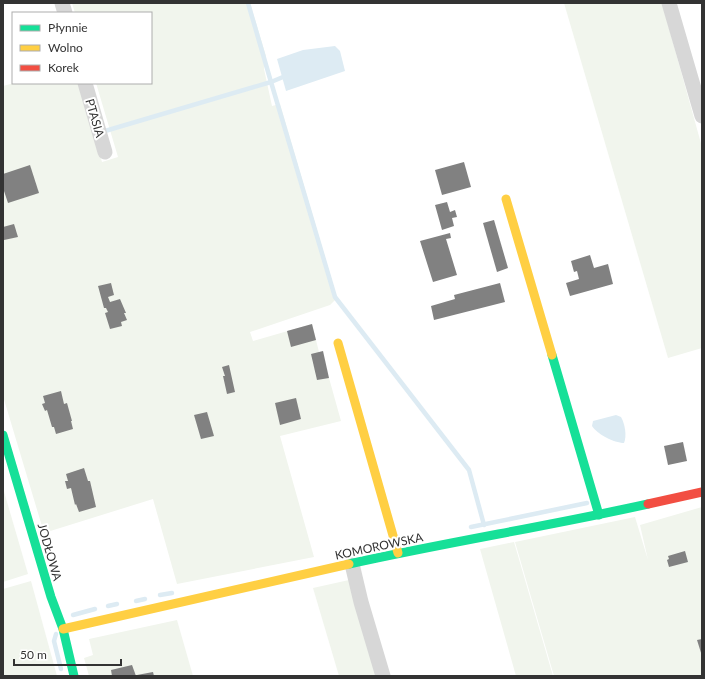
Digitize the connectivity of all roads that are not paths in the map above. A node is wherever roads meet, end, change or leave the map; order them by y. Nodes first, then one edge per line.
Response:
1 (669, 3) edge
2 (85, 84) edge
3 (702, 116) edge
4 (105, 152) dead end
5 (506, 199) dead end
6 (338, 343) dead end
7 (3, 435) edge
8 (702, 492) edge
9 (599, 515) junction
10 (398, 553) junction
11 (352, 564) junction
12 (63, 629) junction
13 (74, 676) edge
14 (383, 676) edge

1 - 3 street
2 - 4 street, PTASIA
5 - 9 street
6 - 10 street
7 - 12 street, JODŁOWA
8 - 9 street, KOMOROWSKA
9 - 10 street, KOMOROWSKA
10 - 11 street, KOMOROWSKA
11 - 12 street, KOMOROWSKA
11 - 14 street
12 - 13 street, JODŁOWA

